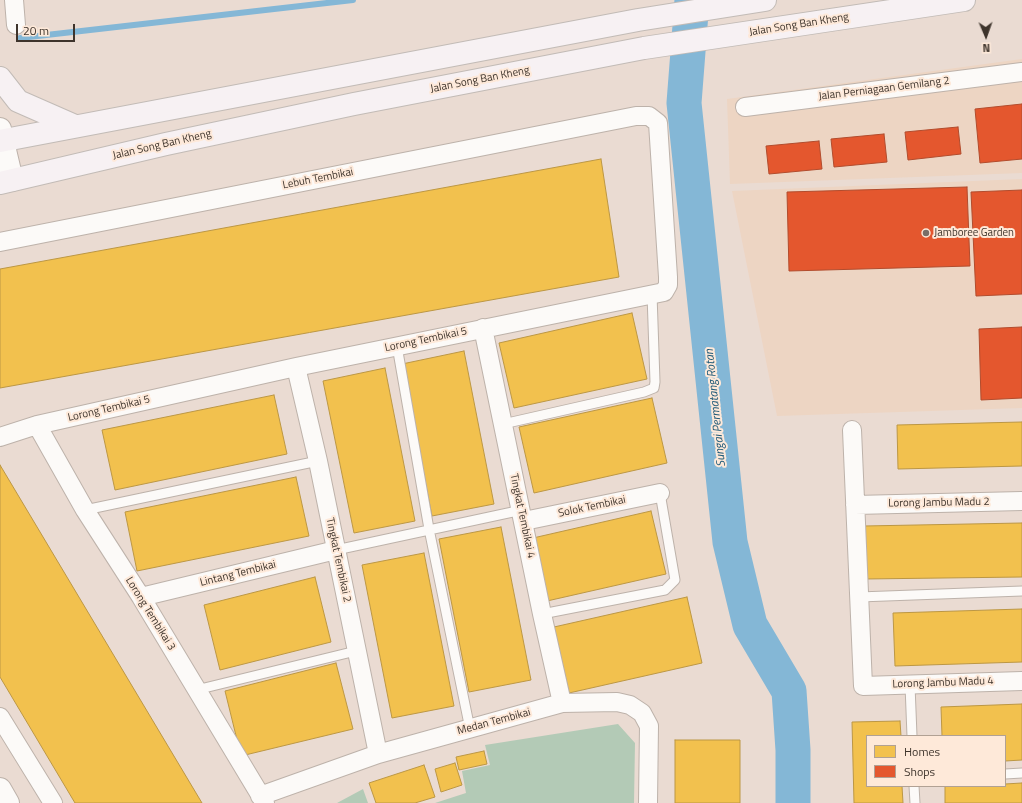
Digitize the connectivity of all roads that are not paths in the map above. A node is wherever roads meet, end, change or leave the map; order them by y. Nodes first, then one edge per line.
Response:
1 (14, 0) edge
2 (764, 0) edge
3 (964, 0) edge
4 (16, 25) dead end
5 (1022, 72) edge
6 (0, 78) edge
7 (745, 107) dead end
8 (636, 116) joint
9 (75, 126) junction
10 (1, 137) edge
11 (6, 181) edge
12 (0, 242) edge
13 (652, 294) junction
14 (483, 328) junction
15 (397, 346) junction
16 (296, 367) junction
17 (503, 424) junction
18 (37, 425) junction
19 (852, 430) dead end
20 (0, 437) edge
21 (318, 461) junction
22 (660, 492) joint
23 (1022, 501) edge
24 (855, 505) junction
25 (85, 510) junction
26 (523, 515) junction
27 (429, 529) junction
28 (336, 550) junction
29 (1022, 591) edge
30 (141, 597) junction
31 (860, 597) junction
32 (542, 614) junction
33 (356, 651) junction
34 (1022, 681) edge
35 (910, 685) junction
36 (196, 690) junction
37 (562, 704) junction
38 (0, 717) edge
39 (470, 729) junction
40 (912, 735) edge
41 (378, 754) junction
42 (1022, 773) edge
43 (1006, 774) edge
44 (914, 787) edge
45 (0, 789) edge
46 (262, 799) edge
47 (8, 803) edge
48 (54, 803) edge
49 (648, 803) edge
50 (915, 803) edge

1 - 4 street
2 - 9 main road
3 - 11 main road, Jalan Song Ban Kheng
5 - 7 street, Jalan Perniagaan Gemilang 2
6 - 9 main road
8 - 12 street, Lebuh Tembikai
8 - 13 street, Lorong Tembikai 5
9 - 10 main road
10 - 11 street
13 - 14 street, Lorong Tembikai 5
13 - 17 lane
14 - 15 street, Lorong Tembikai 5
14 - 17 street, Tingkat Tembikai 4
15 - 16 street, Lorong Tembikai 5
15 - 27 lane
16 - 18 street, Lorong Tembikai 5
16 - 21 street, Tingkat Tembikai 2
17 - 26 street, Tingkat Tembikai 4
18 - 20 street, Lorong Tembikai 5
18 - 25 street, Lorong Tembikai 3
19 - 24 street
21 - 25 lane
21 - 28 street, Tingkat Tembikai 2
22 - 26 street, Solok Tembikai
22 - 32 lane
23 - 24 street, Lorong Jambu Madu 2
24 - 31 street
25 - 30 street, Lorong Tembikai 3
26 - 27 lane
26 - 32 street, Tingkat Tembikai 4
27 - 28 lane
27 - 39 lane
28 - 30 street, Lintang Tembikai
28 - 33 street, Tingkat Tembikai 2
29 - 31 lane
30 - 36 street, Lorong Tembikai 3
31 - 35 street, Lorong Jambu Madu 4
32 - 37 street, Tingkat Tembikai 4
33 - 36 lane
33 - 41 street, Tingkat Tembikai 2
34 - 35 street, Lorong Jambu Madu 4
35 - 40 lane
36 - 46 street, Lorong Tembikai 3
37 - 39 street, Medan Tembikai
37 - 49 street, Medan Tembikai
38 - 48 street
39 - 41 street, Medan Tembikai
41 - 46 street, Medan Tembikai
42 - 43 lane
44 - 50 lane
45 - 47 street

